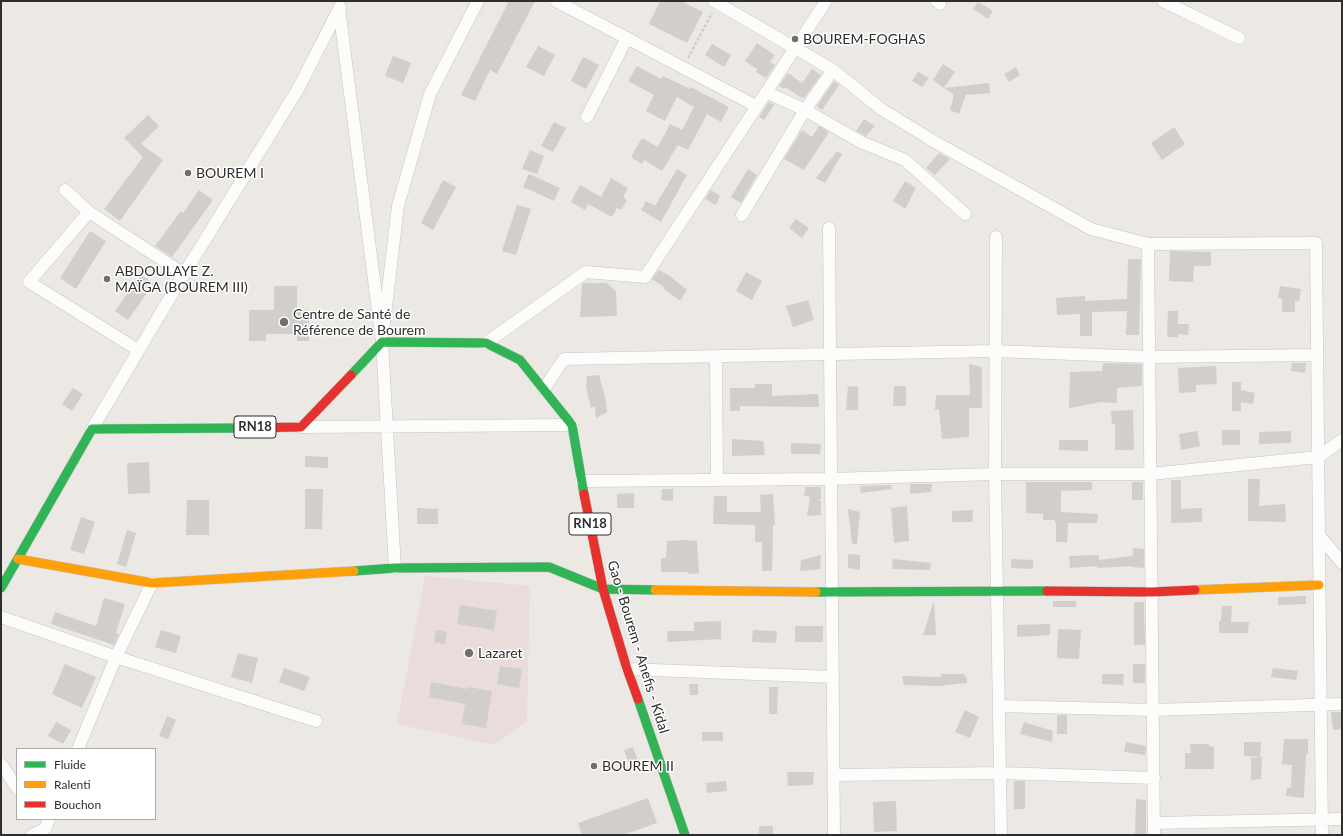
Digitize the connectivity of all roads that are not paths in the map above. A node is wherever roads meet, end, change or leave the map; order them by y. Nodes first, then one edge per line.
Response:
1 (478, 1) edge
2 (556, 1) edge
3 (826, 1) edge
4 (1163, 1) edge
5 (716, 2) edge
6 (341, 5) edge
7 (627, 38) junction
8 (1239, 38) dead end
9 (795, 48) junction
10 (832, 70) junction
11 (766, 92) junction
12 (756, 106) junction
13 (805, 110) junction
14 (587, 117) dead end
15 (64, 190) dead end
16 (89, 212) junction
17 (965, 214) dead end
18 (742, 215) dead end
19 (829, 228) dead end
20 (996, 237) dead end
21 (1148, 244) junction
22 (184, 274) junction
23 (382, 342) junction
24 (486, 343) junction
25 (138, 350) junction
26 (996, 351) junction
27 (830, 354) junction
28 (1317, 355) junction
29 (716, 356) junction
30 (1149, 357) junction
31 (544, 389) junction
32 (572, 425) junction
33 (387, 426) junction
34 (301, 427) junction
35 (92, 429) junction
36 (1342, 440) edge
37 (1318, 457) junction
38 (996, 474) junction
39 (1150, 474) junction
40 (831, 479) junction
41 (717, 480) junction
42 (581, 481) junction
43 (1319, 535) junction
44 (18, 559) junction
45 (1342, 563) edge
46 (394, 568) junction
47 (152, 583) junction
48 (1319, 585) junction
49 (1, 588) edge
50 (603, 589) junction
51 (997, 590) junction
52 (832, 592) junction
53 (1152, 592) junction
54 (1, 617) edge
55 (116, 657) junction
56 (627, 668) junction
57 (833, 677) junction
58 (1321, 704) junction
59 (1342, 704) edge
60 (999, 706) junction
61 (1153, 710) junction
62 (316, 721) dead end
63 (78, 748) edge
64 (1, 764) edge
65 (1000, 773) junction
66 (834, 775) junction
67 (1154, 778) junction
68 (16, 786) edge
69 (1322, 819) junction
70 (1342, 819) edge
71 (39, 820) edge
72 (47, 828) edge
73 (1154, 829) edge
74 (32, 835) edge
75 (685, 835) edge
76 (834, 835) edge
77 (1000, 835) edge
78 (1322, 835) edge

1 - 23 street
2 - 7 street
3 - 9 street
4 - 8 street
5 - 9 street
6 - 22 street
6 - 23 street
7 - 12 street
7 - 14 street
9 - 10 street
9 - 11 street
10 - 13 street
10 - 21 street
11 - 12 street
11 - 13 street
12 - 24 street
13 - 17 street
13 - 18 street
15 - 16 street
16 - 22 street
16 - 25 street
19 - 27 street
20 - 26 street
21 - 28 street
21 - 30 street
22 - 25 street
23 - 24 street, Gao - Bourem - Anefis - Kidal / RN18
23 - 33 street
23 - 34 street
24 - 31 street, Gao - Bourem - Anefis - Kidal / RN18
25 - 35 street
26 - 27 street
26 - 30 street
26 - 38 street
27 - 29 street
27 - 40 street
28 - 30 street
28 - 37 street
29 - 31 street
29 - 41 street
30 - 39 street
31 - 32 street, Gao - Bourem - Anefis - Kidal / RN18
32 - 33 street
32 - 42 street, Gao - Bourem - Anefis - Kidal / RN18
33 - 34 street
33 - 46 street
34 - 35 street, RN18
35 - 44 street
36 - 37 street
37 - 39 street
37 - 43 street
38 - 39 street
38 - 40 street
38 - 51 street
39 - 53 street
40 - 41 street
40 - 52 street
41 - 42 street
42 - 50 street, Gao - Bourem - Anefis - Kidal / RN18
43 - 45 street
43 - 48 street
44 - 47 street
44 - 49 street
46 - 47 street
46 - 50 street
47 - 55 street
48 - 53 street
48 - 58 street
50 - 52 street
50 - 56 street, Gao - Bourem - Anefis - Kidal / RN18
51 - 52 street
51 - 53 street
51 - 60 street
52 - 57 street
53 - 61 street
54 - 55 street
55 - 62 street
55 - 63 street
56 - 57 street
56 - 75 street, Gao - Bourem - Anefis - Kidal / RN18
57 - 66 street
58 - 59 street
58 - 61 street
58 - 69 street
60 - 61 street
60 - 65 street
61 - 67 street
64 - 68 street
65 - 66 street
65 - 67 street
65 - 77 street
66 - 76 street
67 - 73 street
69 - 70 street
69 - 73 street
69 - 78 street
71 - 72 street
72 - 74 street

